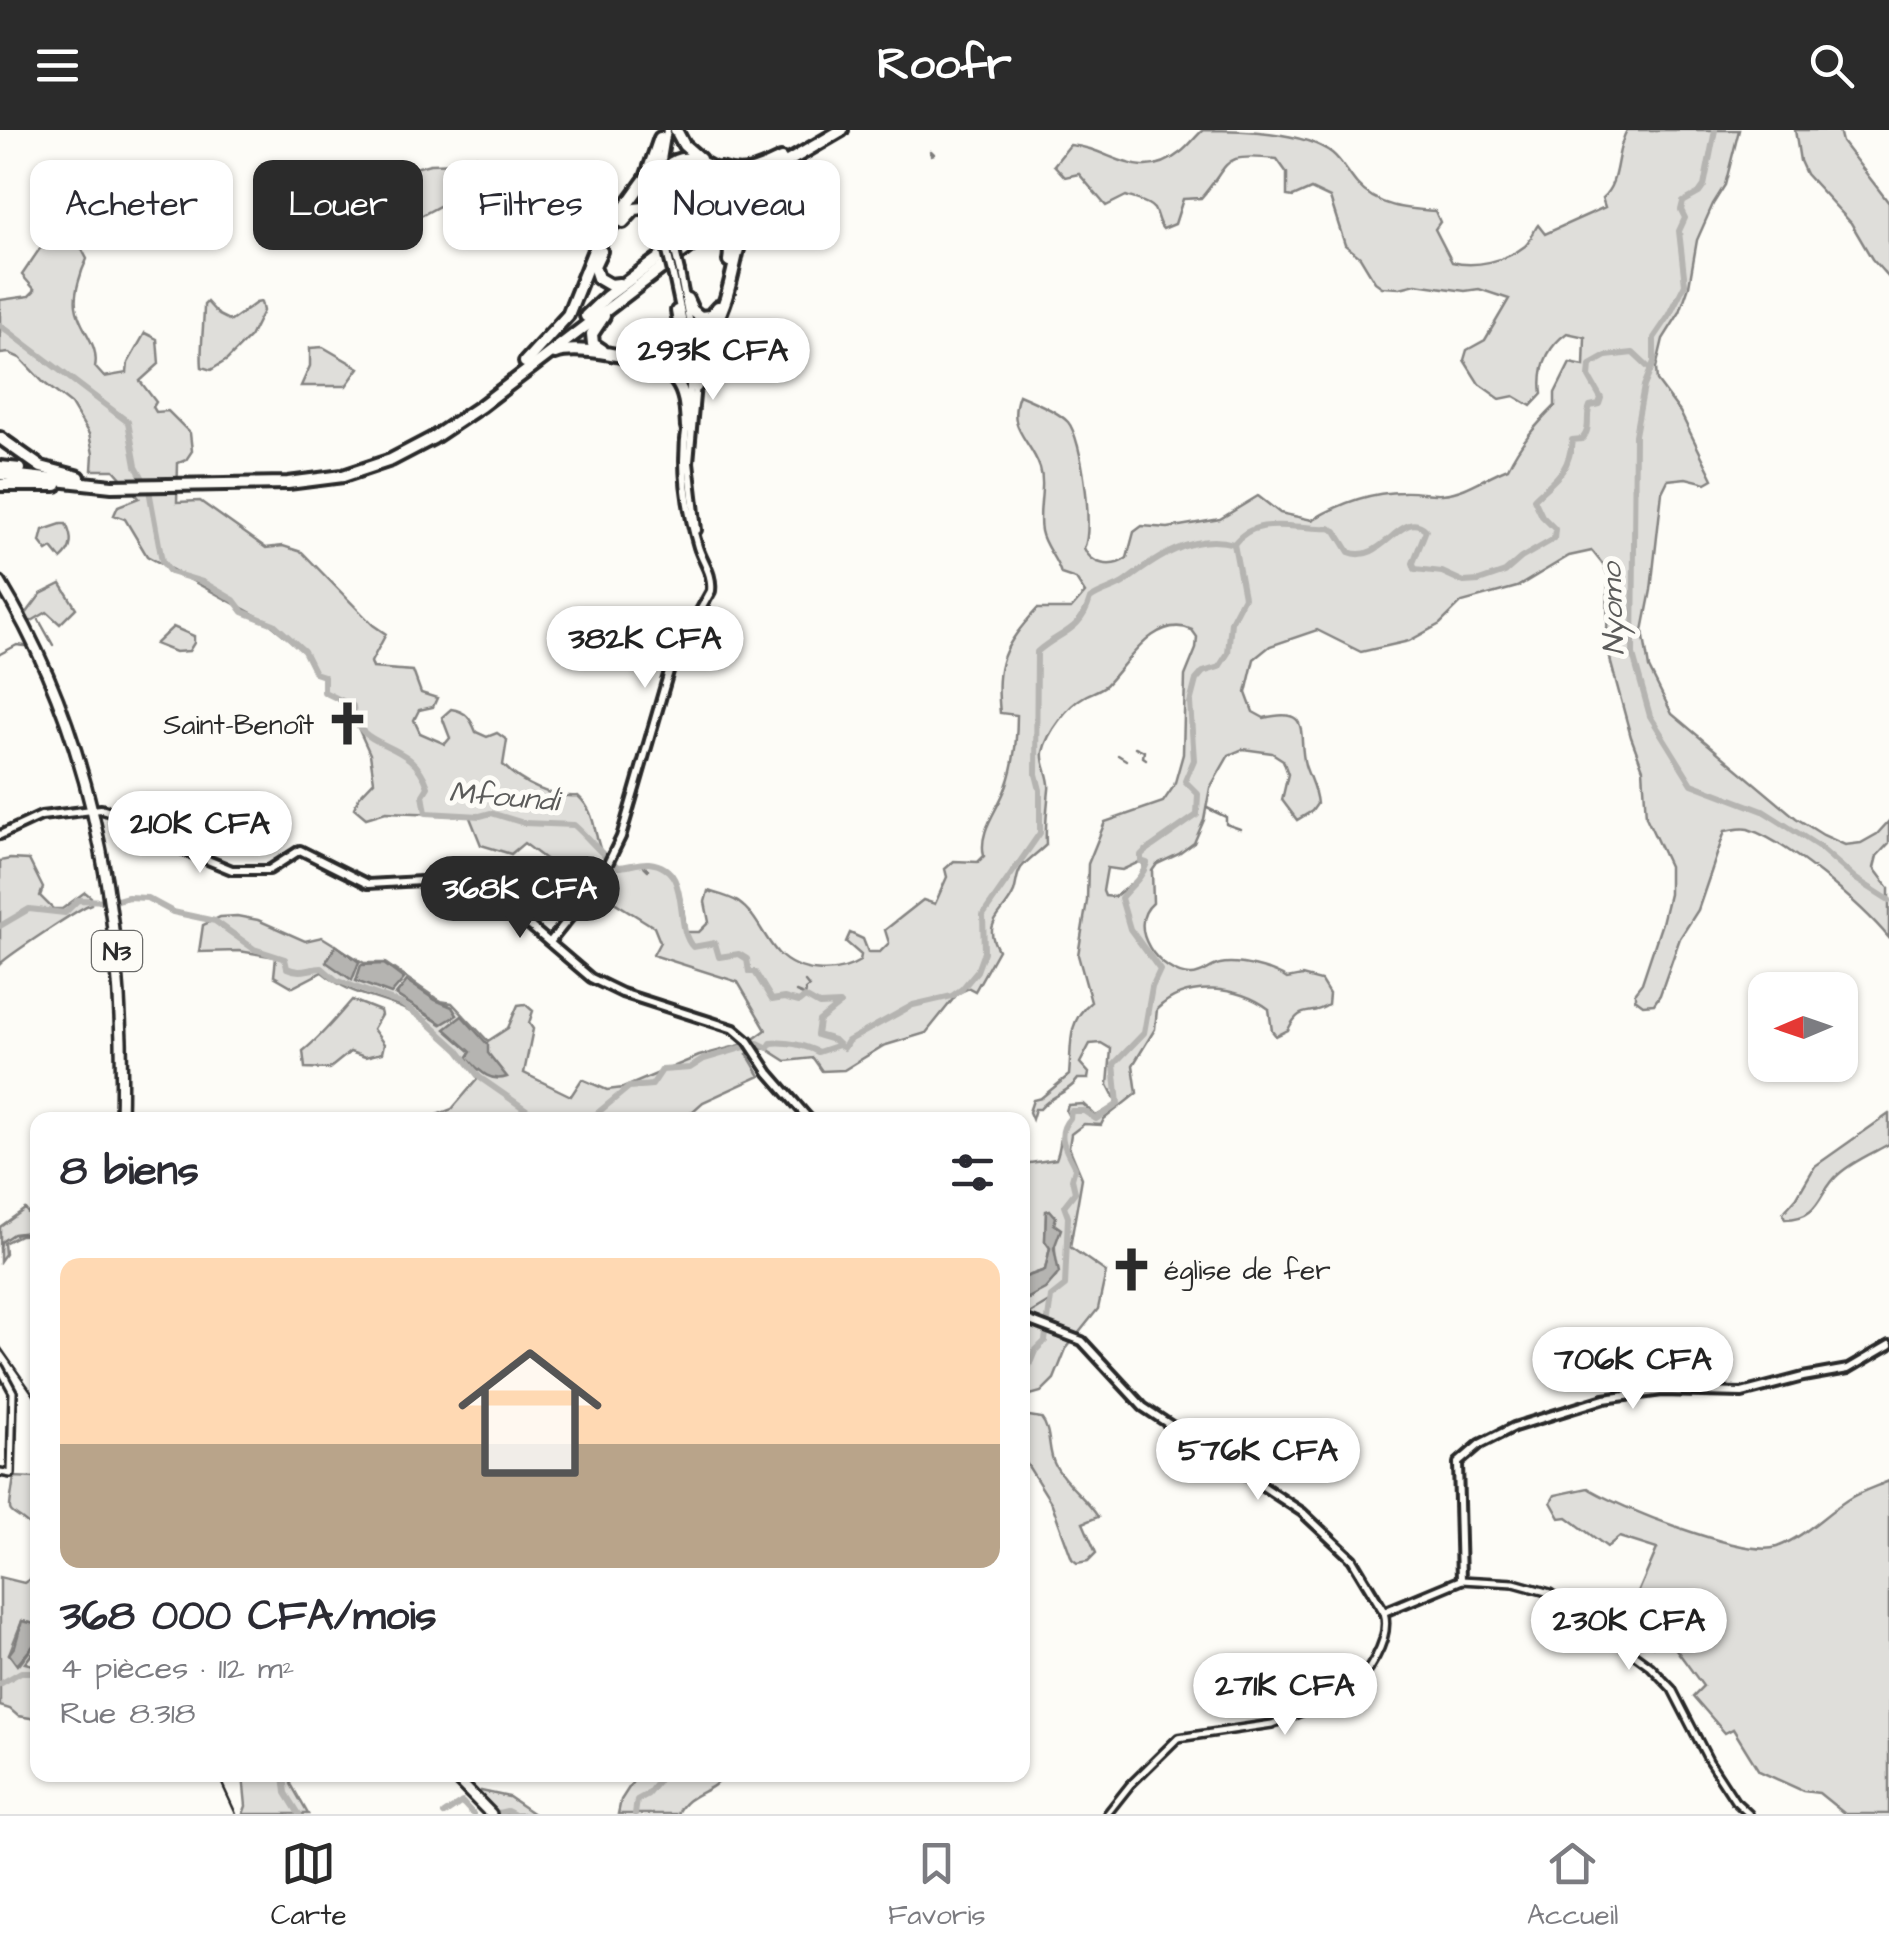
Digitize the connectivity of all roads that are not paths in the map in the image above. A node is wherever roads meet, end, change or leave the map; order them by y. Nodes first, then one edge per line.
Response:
1 (828, 130) edge
2 (842, 130) edge
3 (666, 132) edge
4 (661, 160) edge
5 (663, 160) edge
6 (666, 160) edge
7 (704, 160) edge
8 (785, 160) edge
9 (786, 160) edge
10 (638, 209) edge
11 (668, 250) edge
12 (669, 250) edge
13 (676, 250) edge
14 (685, 250) edge
15 (692, 250) edge
16 (729, 250) edge
17 (737, 250) edge
18 (646, 268) junction
19 (675, 275) junction
20 (687, 299) junction
21 (677, 311) junction
22 (608, 313) junction
23 (586, 316) junction
24 (560, 344) junction
25 (694, 346) junction
26 (524, 367) junction
27 (696, 387) junction
28 (690, 408) junction
29 (686, 426) junction
30 (0, 438) edge
31 (0, 470) edge
32 (83, 478) junction
33 (133, 484) junction
34 (0, 485) edge
35 (112, 486) junction
36 (696, 536) junction
37 (0, 578) edge
38 (90, 810) junction
39 (0, 835) edge
40 (550, 942) junction
41 (122, 1112) edge
42 (802, 1112) edge
43 (1030, 1321) edge
44 (1889, 1346) edge
45 (0, 1368) edge
46 (0, 1472) edge
47 (1461, 1580) junction
48 (1384, 1612) junction
49 (460, 1782) edge
50 (490, 1813) edge
51 (1107, 1814) edge
52 (1749, 1814) edge

1 - 8 highway
2 - 9 highway
3 - 4 main road
3 - 5 main road
3 - 6 main road
3 - 7 highway
3 - 26 highway
10 - 18 highway
11 - 19 main road, bridge
12 - 18 highway
13 - 23 highway
14 - 24 highway
15 - 22 highway
16 - 20 highway
17 - 27 highway
18 - 23 highway
19 - 20 main road
19 - 21 main road
19 - 25 main road
19 - 28 main road
20 - 25 main road
21 - 22 highway
21 - 28 main road
22 - 24 highway
23 - 26 highway
24 - 26 highway
25 - 27 main road
26 - 29 highway
26 - 33 highway
27 - 36 main road
28 - 29 main road
29 - 36 main road
30 - 32 highway
31 - 32 highway
31 - 35 highway
32 - 33 highway
33 - 35 highway
34 - 35 highway
36 - 40 main road
37 - 38 highway, N3
38 - 39 main road
38 - 40 main road
38 - 41 highway, N3
40 - 42 main road
43 - 48 main road
44 - 47 main road
45 - 46 street
47 - 48 main road
47 - 52 street
48 - 51 street
49 - 50 highway

